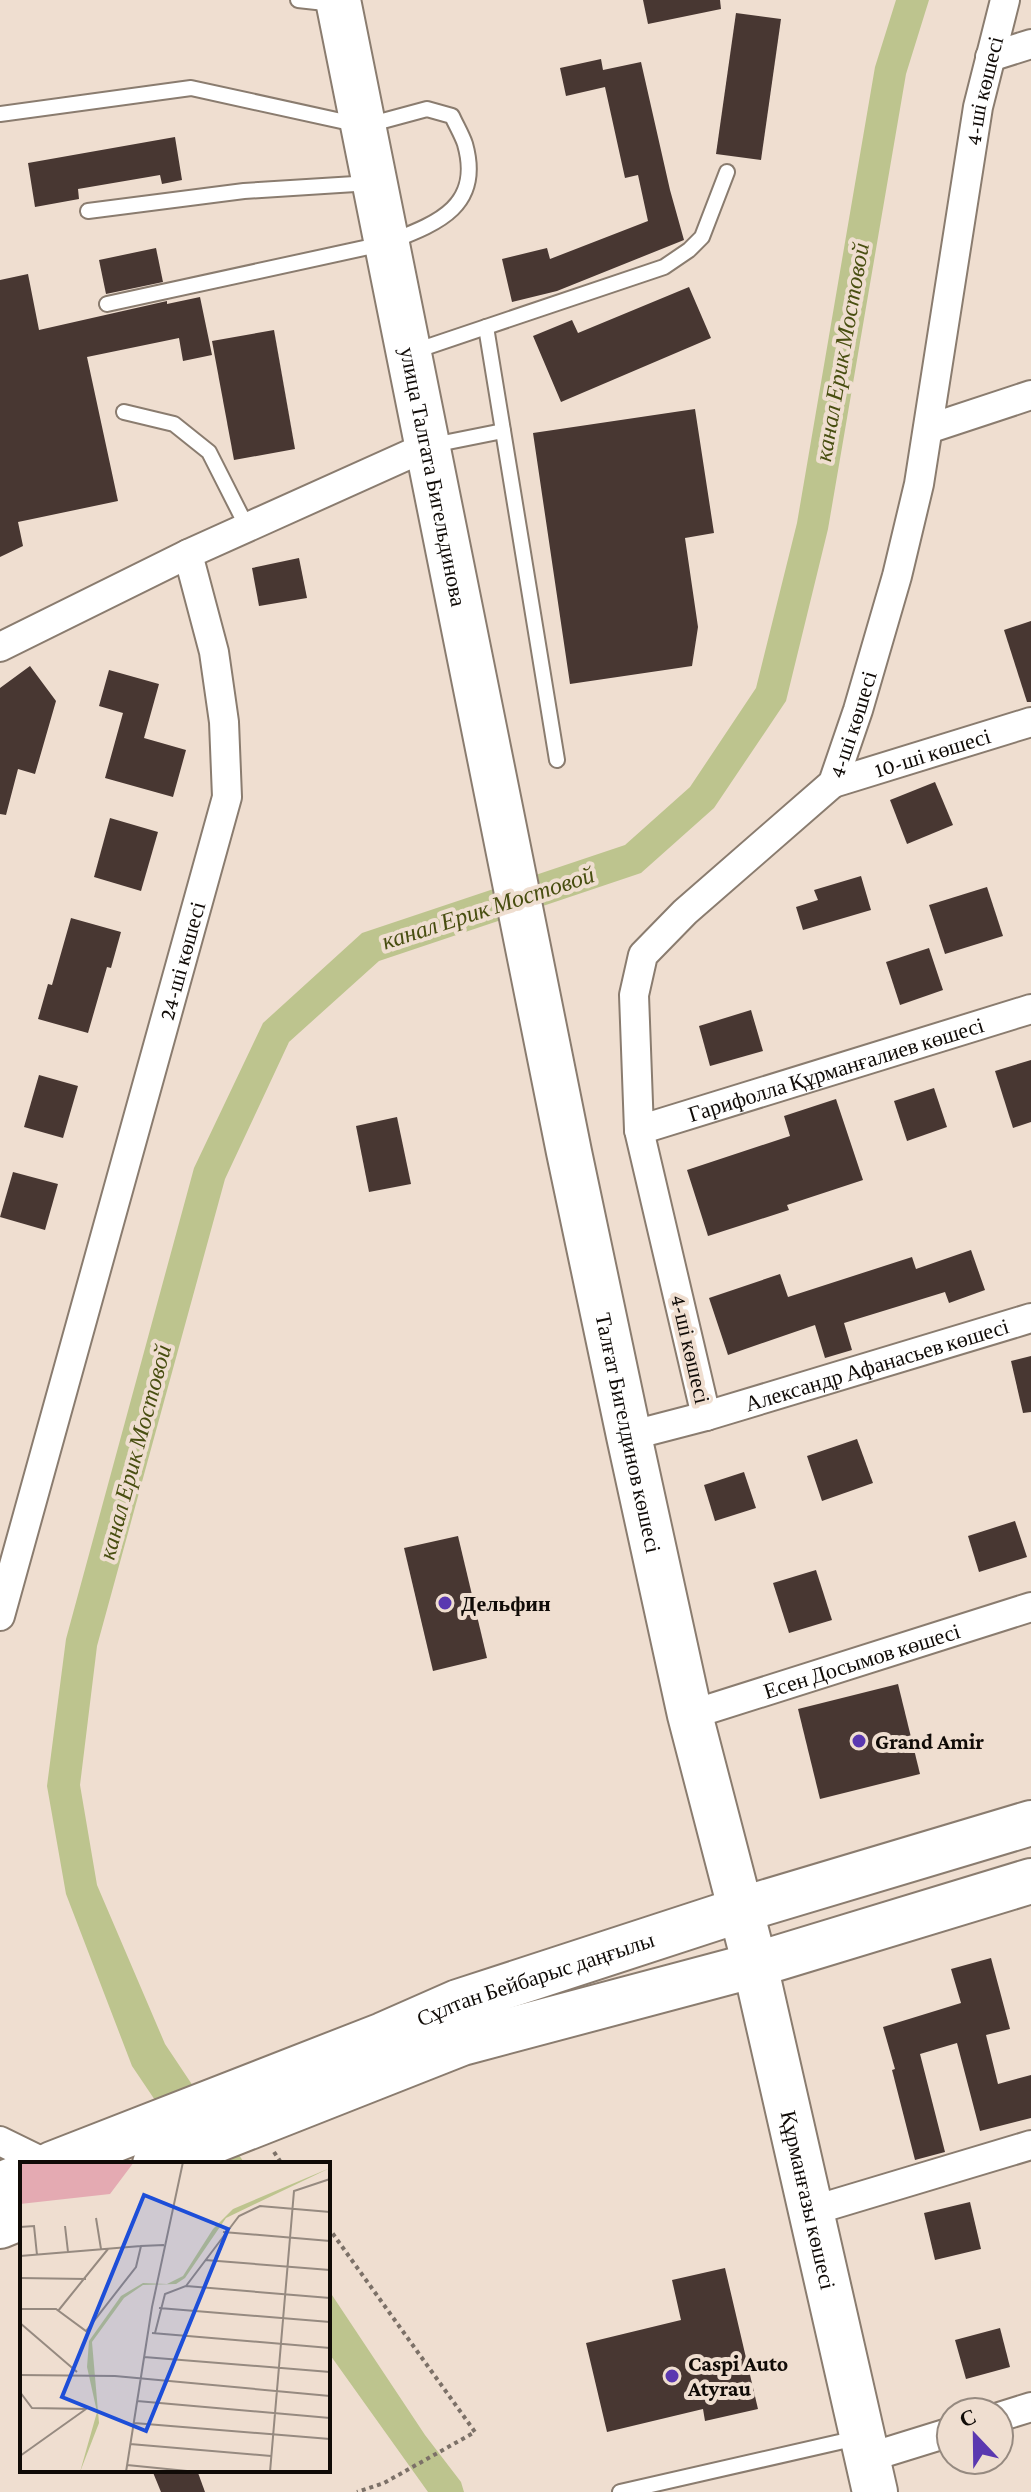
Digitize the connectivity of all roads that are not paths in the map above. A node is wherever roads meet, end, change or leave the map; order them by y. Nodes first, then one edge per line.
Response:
1 (1005, 0) edge
2 (325, 1) edge
3 (1031, 44) edge
4 (990, 57) junction
5 (0, 114) edge
6 (364, 126) junction
7 (727, 172) dead end
8 (376, 183) junction
9 (88, 211) dead end
10 (387, 243) junction
11 (107, 304) dead end
12 (486, 327) junction
13 (409, 353) junction
14 (1031, 395) edge
15 (124, 412) dead end
16 (928, 429) junction
17 (503, 431) junction
18 (428, 446) junction
19 (247, 527) junction
20 (188, 554) junction
21 (0, 647) edge
22 (1031, 722) edge
23 (557, 760) dead end
24 (833, 783) junction
25 (529, 953) joint
26 (1031, 1009) edge
27 (639, 1130) junction
28 (1031, 1318) edge
29 (706, 1416) junction
30 (629, 1436) junction
31 (1031, 1607) edge
32 (0, 1616) edge
33 (690, 1715) junction
34 (1031, 1823) edge
35 (724, 1849) junction
36 (1031, 1881) edge
37 (788, 1896) junction
38 (740, 1910) junction
39 (669, 1933) junction
40 (817, 1946) junction
41 (755, 1965) junction
42 (673, 1987) junction
43 (770, 2033) junction
44 (0, 2141) edge
45 (1031, 2145) edge
46 (45, 2162) edge
47 (54, 2162) edge
48 (160, 2162) edge
49 (20, 2177) edge
50 (0, 2185) edge
51 (811, 2211) junction
52 (20, 2218) edge
53 (0, 2226) edge
54 (935, 2438) edge
55 (868, 2462) edge
56 (620, 2492) edge

1 - 4 street, 4-ші көшесі
2 - 6 main road, улица Талгата Бигельдинова
3 - 4 street
4 - 16 street, 4-ші көшесі
5 - 6 lane
6 - 8 main road, улица Талгата Бигельдинова
6 - 10 lane
7 - 12 lane
8 - 9 lane
8 - 10 main road, улица Талгата Бигельдинова
10 - 11 lane
10 - 13 main road, улица Талгата Бигельдинова
12 - 13 lane
12 - 17 lane
13 - 18 main road, улица Талгата Бигельдинова
14 - 16 street
15 - 19 lane
16 - 24 street, 4-ші көшесі
17 - 18 lane
17 - 23 lane
18 - 19 street
18 - 25 main road, улица Талгата Бигельдинова
19 - 20 street
20 - 21 street
20 - 32 street, 24-ші көшесі
22 - 24 street, 10-ші көшесі
24 - 27 street, 4-ші көшесі
25 - 30 main road, Талғат Бигелдинов көшесі
26 - 27 street, Гарифолла Құрманғалиев көшесі
27 - 29 street, 4-ші көшесі
28 - 29 street, Александр Афанасьев көшесі
29 - 30 street, Александр Афанасьев көшесі
30 - 33 main road, Талғат Бигелдинов көшесі
31 - 33 street, Есен Досымов көшесі
33 - 35 main road, Талғат Бигелдинов көшесі
34 - 37 main road, Сұлтан Бейбарыс даңғылы
35 - 37 main road
35 - 38 main road, Талғат Бигелдинов көшесі
35 - 39 main road
36 - 40 main road, Сұлтан Бейбарыс даңғылы
37 - 38 main road, Сұлтан Бейбарыс даңғылы
38 - 39 main road, Сұлтан Бейбарыс даңғылы
38 - 41 main road, Құрманғазы көшесі
39 - 47 main road, Сұлтан Бейбарыс даңғылы
40 - 41 main road, Сұлтан Бейбарыс даңғылы
40 - 43 main road
41 - 42 main road, Сұлтан Бейбарыс даңғылы
41 - 43 main road, Құрманғазы көшесі
42 - 43 main road
42 - 48 main road, Сұлтан Бейбарыс даңғылы
43 - 51 main road, Құрманғазы көшесі
44 - 46 street
45 - 51 street
49 - 50 main road
51 - 55 main road, Құрманғазы көшесі
52 - 53 main road
54 - 55 street
55 - 56 lane

